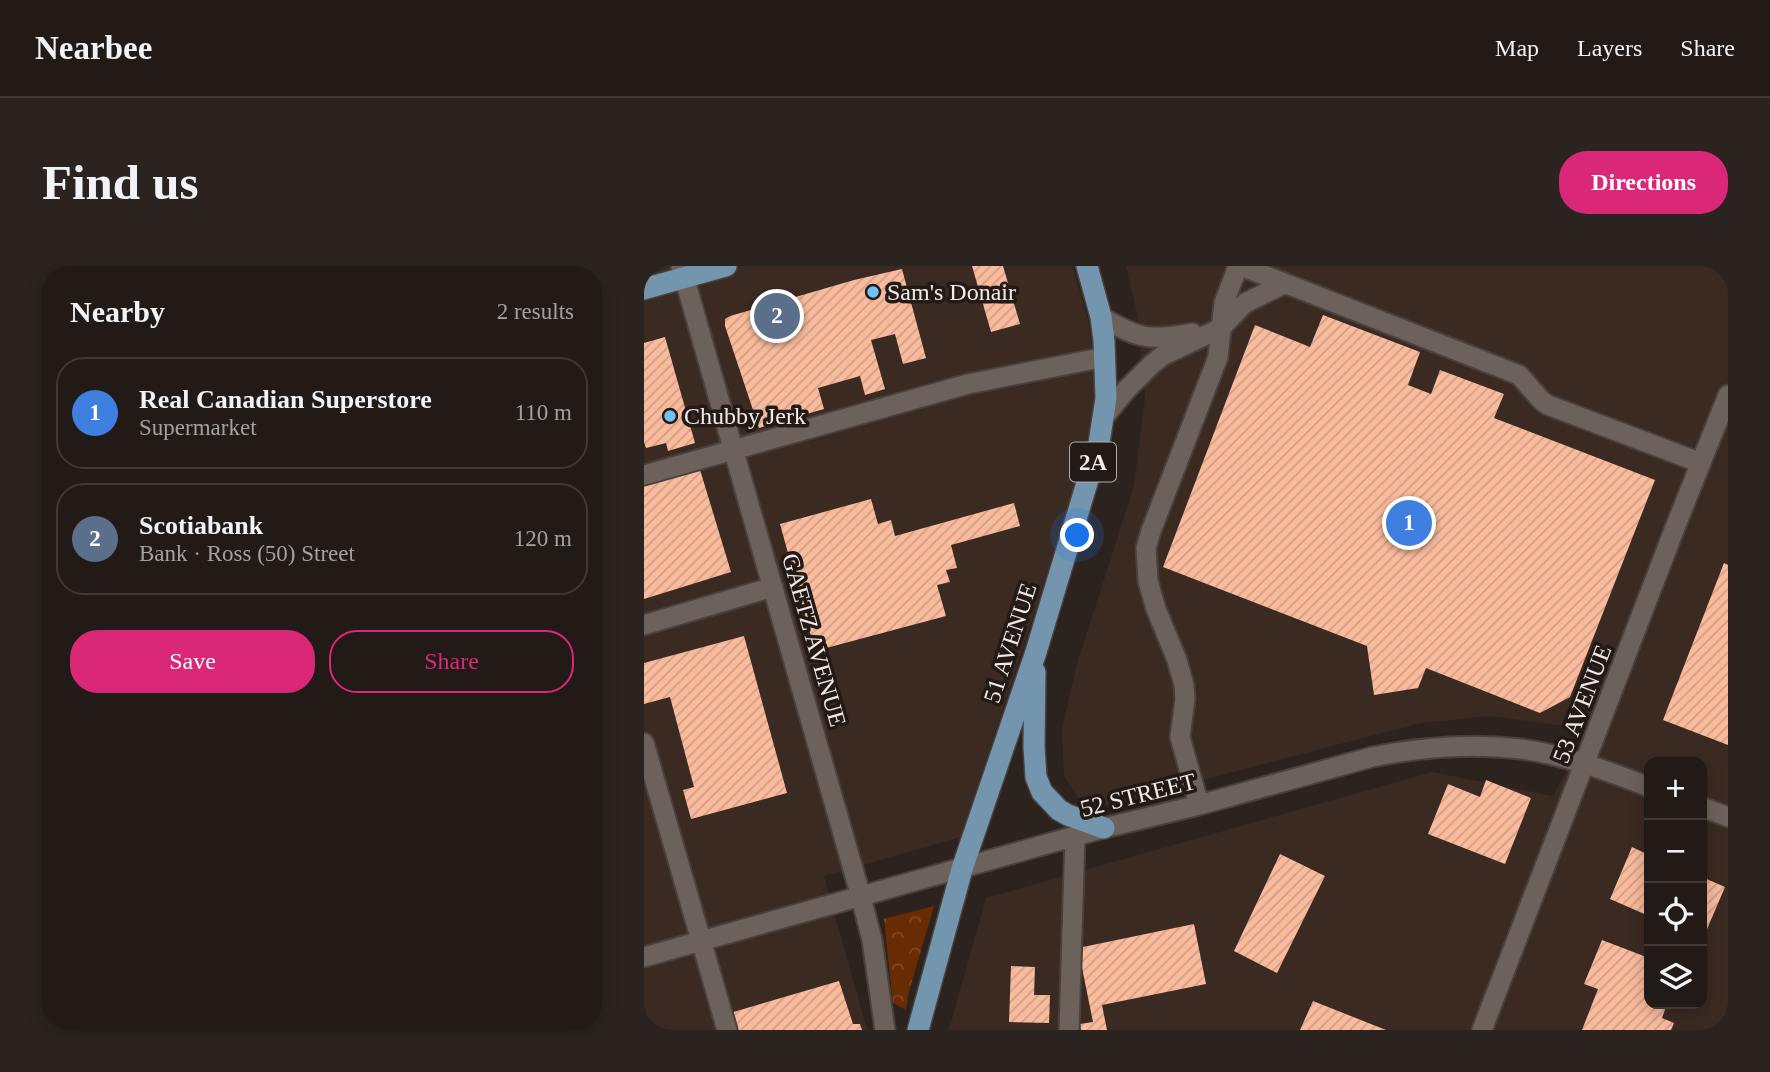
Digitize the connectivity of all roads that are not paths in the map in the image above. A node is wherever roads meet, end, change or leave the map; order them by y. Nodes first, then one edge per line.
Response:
1 (726, 266) edge
2 (1239, 266) edge
3 (1091, 271) edge
4 (683, 272) edge
5 (1284, 284) junction
6 (644, 289) edge
7 (1101, 317) junction
8 (1220, 328) junction
9 (1105, 358) junction
10 (1728, 395) edge
11 (1104, 418) junction
12 (734, 449) junction
13 (1701, 463) junction
14 (644, 475) edge
15 (773, 587) junction
16 (644, 625) edge
17 (1035, 652) junction
18 (644, 743) edge
19 (1585, 765) junction
20 (1644, 785) edge
21 (1199, 805) junction
22 (1707, 809) edge
23 (1728, 817) edge
24 (1104, 828) junction
25 (1075, 836) junction
26 (962, 869) junction
27 (861, 897) junction
28 (702, 942) junction
29 (644, 957) edge
30 (727, 1030) edge
31 (884, 1030) edge
32 (918, 1030) edge
33 (1069, 1030) edge
34 (1482, 1030) edge

1 - 4 main road
2 - 5 street
2 - 8 street
3 - 7 main road, 51 AVENUE / 2A
4 - 6 main road
4 - 12 street, GAETZ AVENUE
5 - 8 street
5 - 13 street
7 - 8 street
7 - 9 main road, 51 AVENUE / 2A
8 - 11 street
8 - 21 street
9 - 11 main road, 51 AVENUE / 2A
9 - 12 street
10 - 13 street, 53 AVENUE
11 - 17 main road, 51 AVENUE / 2A
12 - 14 street
12 - 15 street, GAETZ AVENUE
13 - 19 street, 53 AVENUE
15 - 16 street
15 - 27 street, GAETZ AVENUE
17 - 24 main road
17 - 26 main road, 51 AVENUE / 2A
18 - 28 street
19 - 20 street, 52 STREET
19 - 21 street, 52 STREET
19 - 34 street, 53 AVENUE
21 - 24 street, 52 STREET
22 - 23 street
24 - 25 street, 52 STREET
25 - 26 street, 52 STREET
25 - 33 street
26 - 27 street, 52 STREET
26 - 32 main road, 51 AVENUE / 2A
27 - 28 street, 52 STREET
27 - 31 street, GAETZ AVENUE
28 - 29 street, 52 STREET
28 - 30 street

